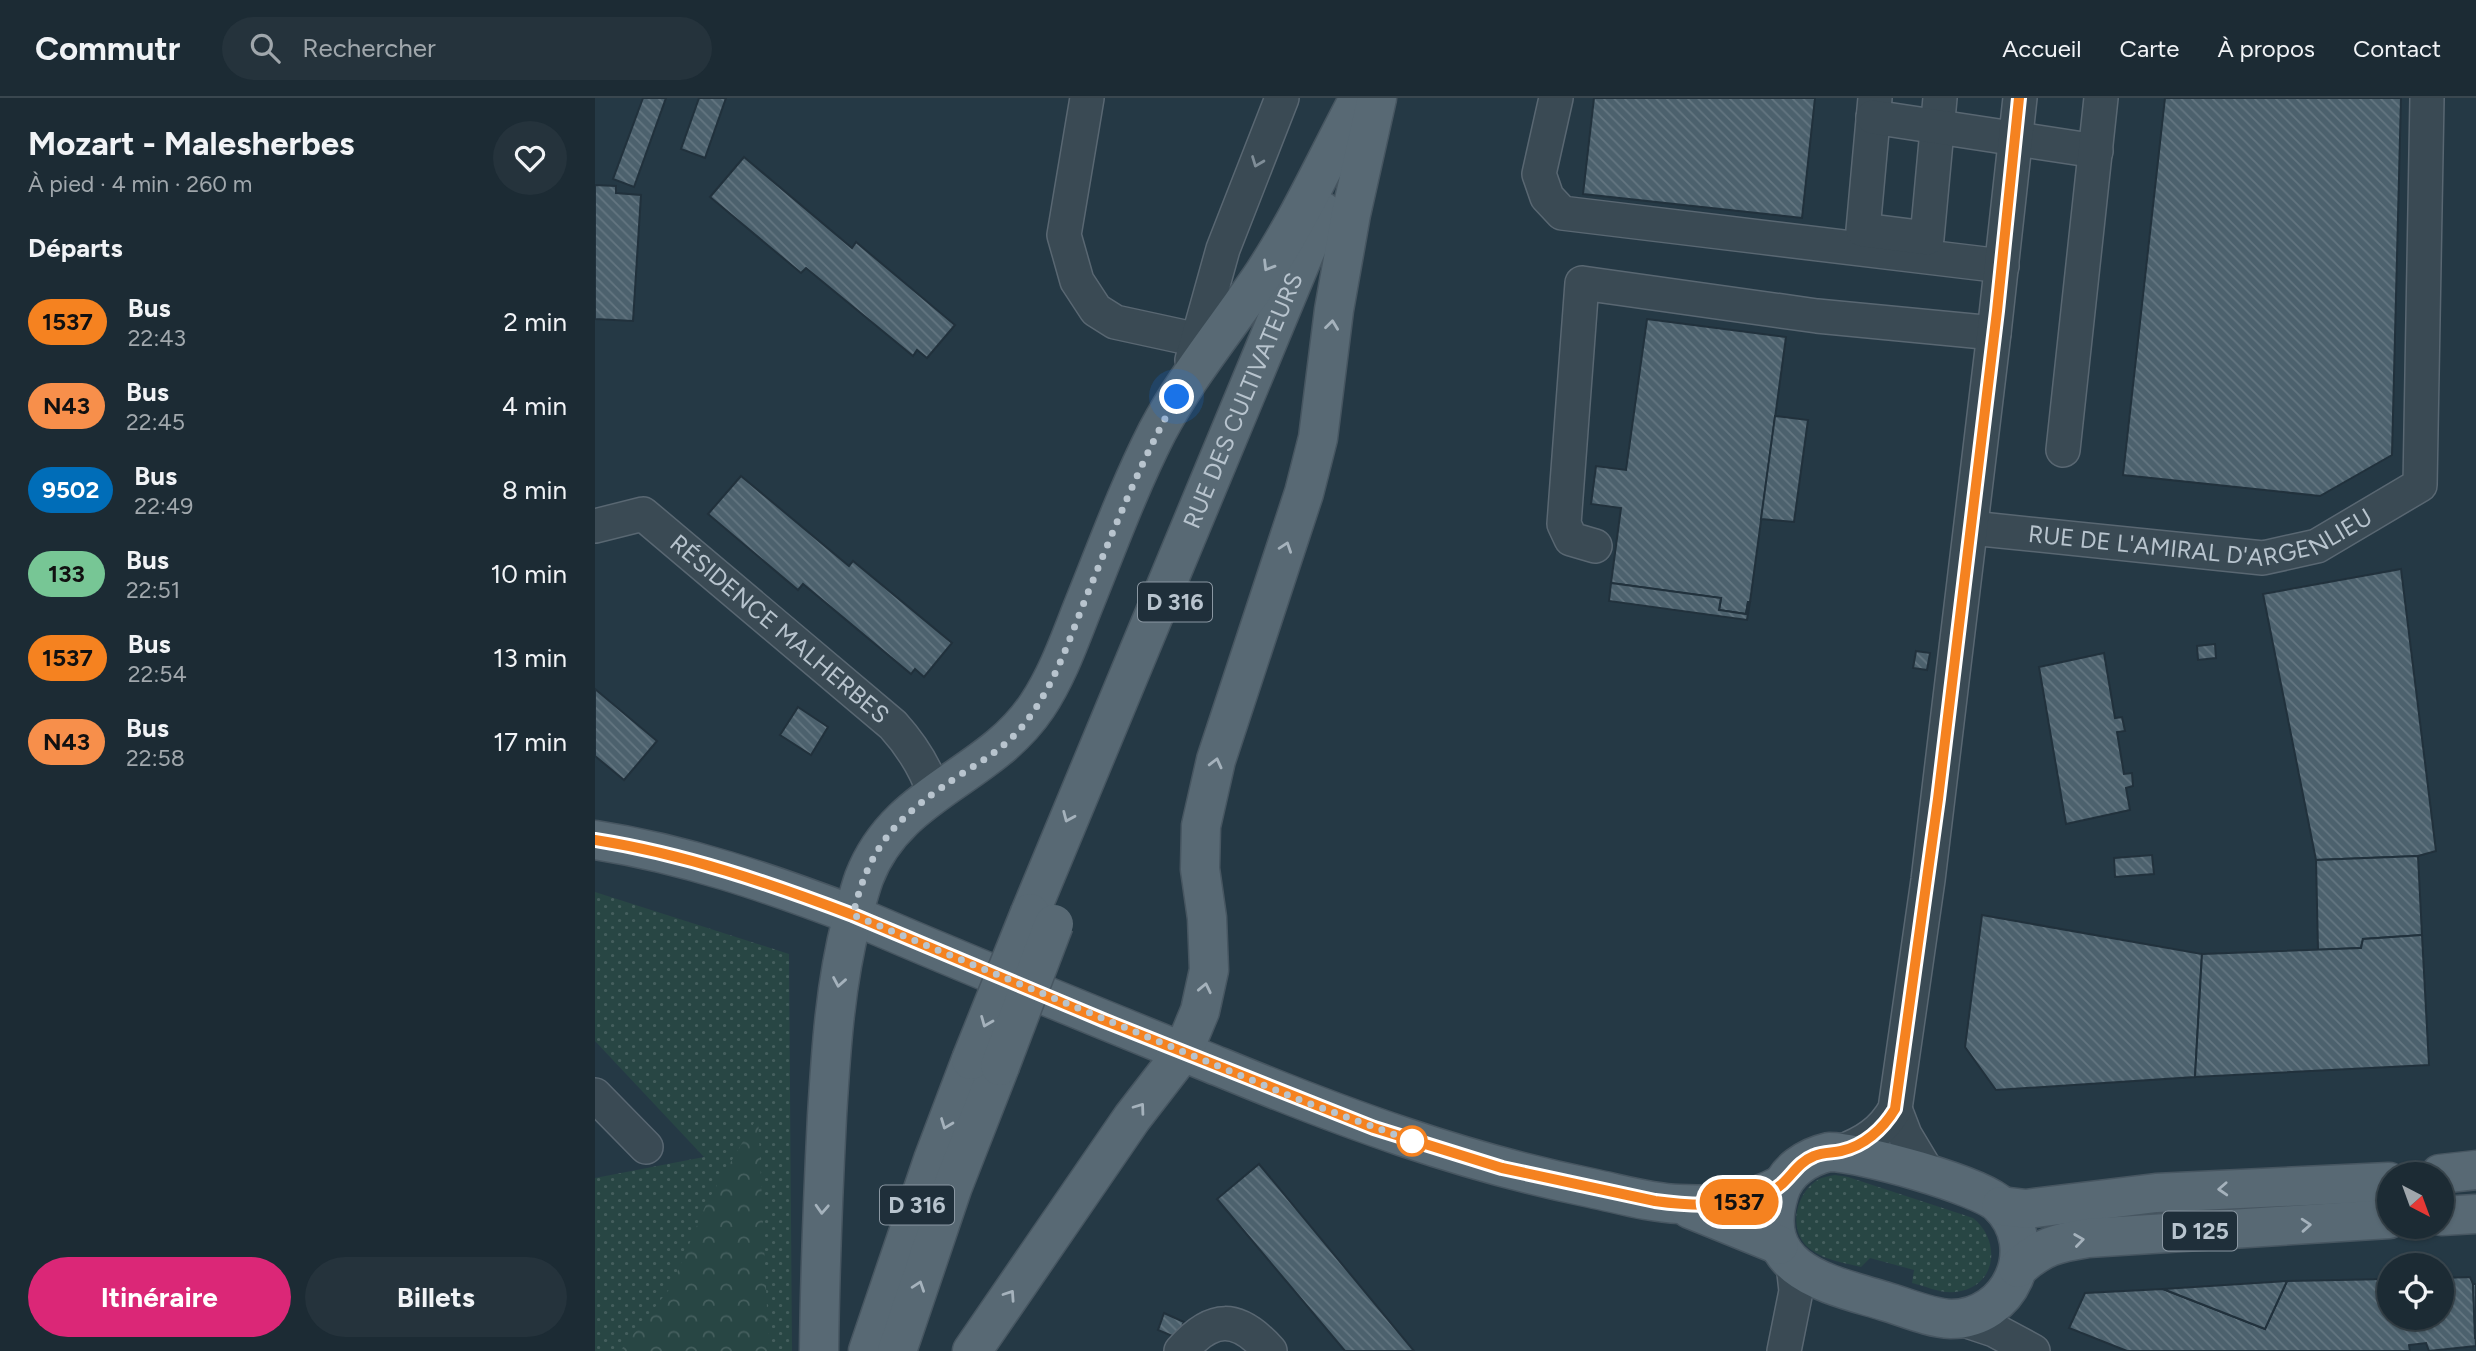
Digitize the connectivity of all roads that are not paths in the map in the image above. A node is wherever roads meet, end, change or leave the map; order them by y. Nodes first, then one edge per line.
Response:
1 (1087, 98) edge
2 (1282, 98) edge
3 (1359, 98) edge
4 (1367, 98) edge
5 (1377, 98) edge
6 (1556, 98) edge
7 (2019, 98) edge
8 (2101, 98) edge
9 (2427, 98) edge
10 (1874, 107) edge
11 (1938, 112) edge
12 (2016, 138) junction
13 (2096, 151) junction
14 (2002, 266) junction
15 (1994, 333) junction
16 (1198, 340) junction
17 (1187, 380) junction
18 (2063, 450) dead end
19 (595, 526) edge
20 (1971, 528) junction
21 (1595, 546) dead end
22 (934, 793) junction
23 (595, 840) edge
24 (853, 915) junction
25 (1183, 1052) junction
26 (985, 1063) junction
27 (595, 1095) edge
28 (1895, 1109) junction
29 (646, 1147) dead end
30 (1840, 1152) junction
31 (2476, 1170) edge
32 (2454, 1172) edge
33 (1929, 1175) junction
34 (2377, 1183) edge
35 (1781, 1185) junction
36 (1678, 1204) junction
37 (2001, 1206) junction
38 (2476, 1214) edge
39 (2454, 1215) edge
40 (2377, 1220) edge
41 (1797, 1270) junction
42 (2014, 1276) junction
43 (1961, 1319) junction
44 (819, 1351) edge
45 (868, 1351) edge
46 (897, 1351) edge
47 (972, 1351) edge
48 (1181, 1351) edge
49 (1270, 1351) edge
50 (1784, 1351) edge
51 (2035, 1351) edge

1 - 16 street
2 -> 16 street
3 -> 17 main road
4 - 26 main road, RUE DES CULTIVATEURS / D 316, bridge
25 -> 5 main road
6 - 14 street
7 - 12 street
8 - 13 street
9 - 20 street, RUE DE L'AMIRAL D'ARGENLIEU
10 - 11 street
10 - 11 street
11 - 12 street
12 - 13 street
12 - 14 street
13 - 18 street
14 - 15 street
15 - 20 street
15 - 21 street
16 - 17 street
17 - 22 main road
19 - 22 street, RÉSIDENCE MALHERBES
20 - 28 street
22 - 24 main road
23 - 24 main road
24 - 25 main road
24 -> 44 main road
25 - 36 main road
47 -> 25 main road
26 -> 45 main road, RUE DES CULTIVATEURS / D 316
46 -> 26 main road, RUE DES CULTIVATEURS / D 316
27 - 29 street
28 - 30 street
28 - 33 street
30 - 33 main road
30 - 35 main road
31 - 32 main road
33 - 37 main road
34 -> 37 main road, D 125
35 - 36 main road
35 - 41 main road
36 - 41 main road
37 - 42 main road
38 - 39 main road
42 -> 40 main road, D 125
41 - 43 main road
41 - 50 street
42 - 43 main road
42 - 51 street
43 - 51 street
48 - 49 street

